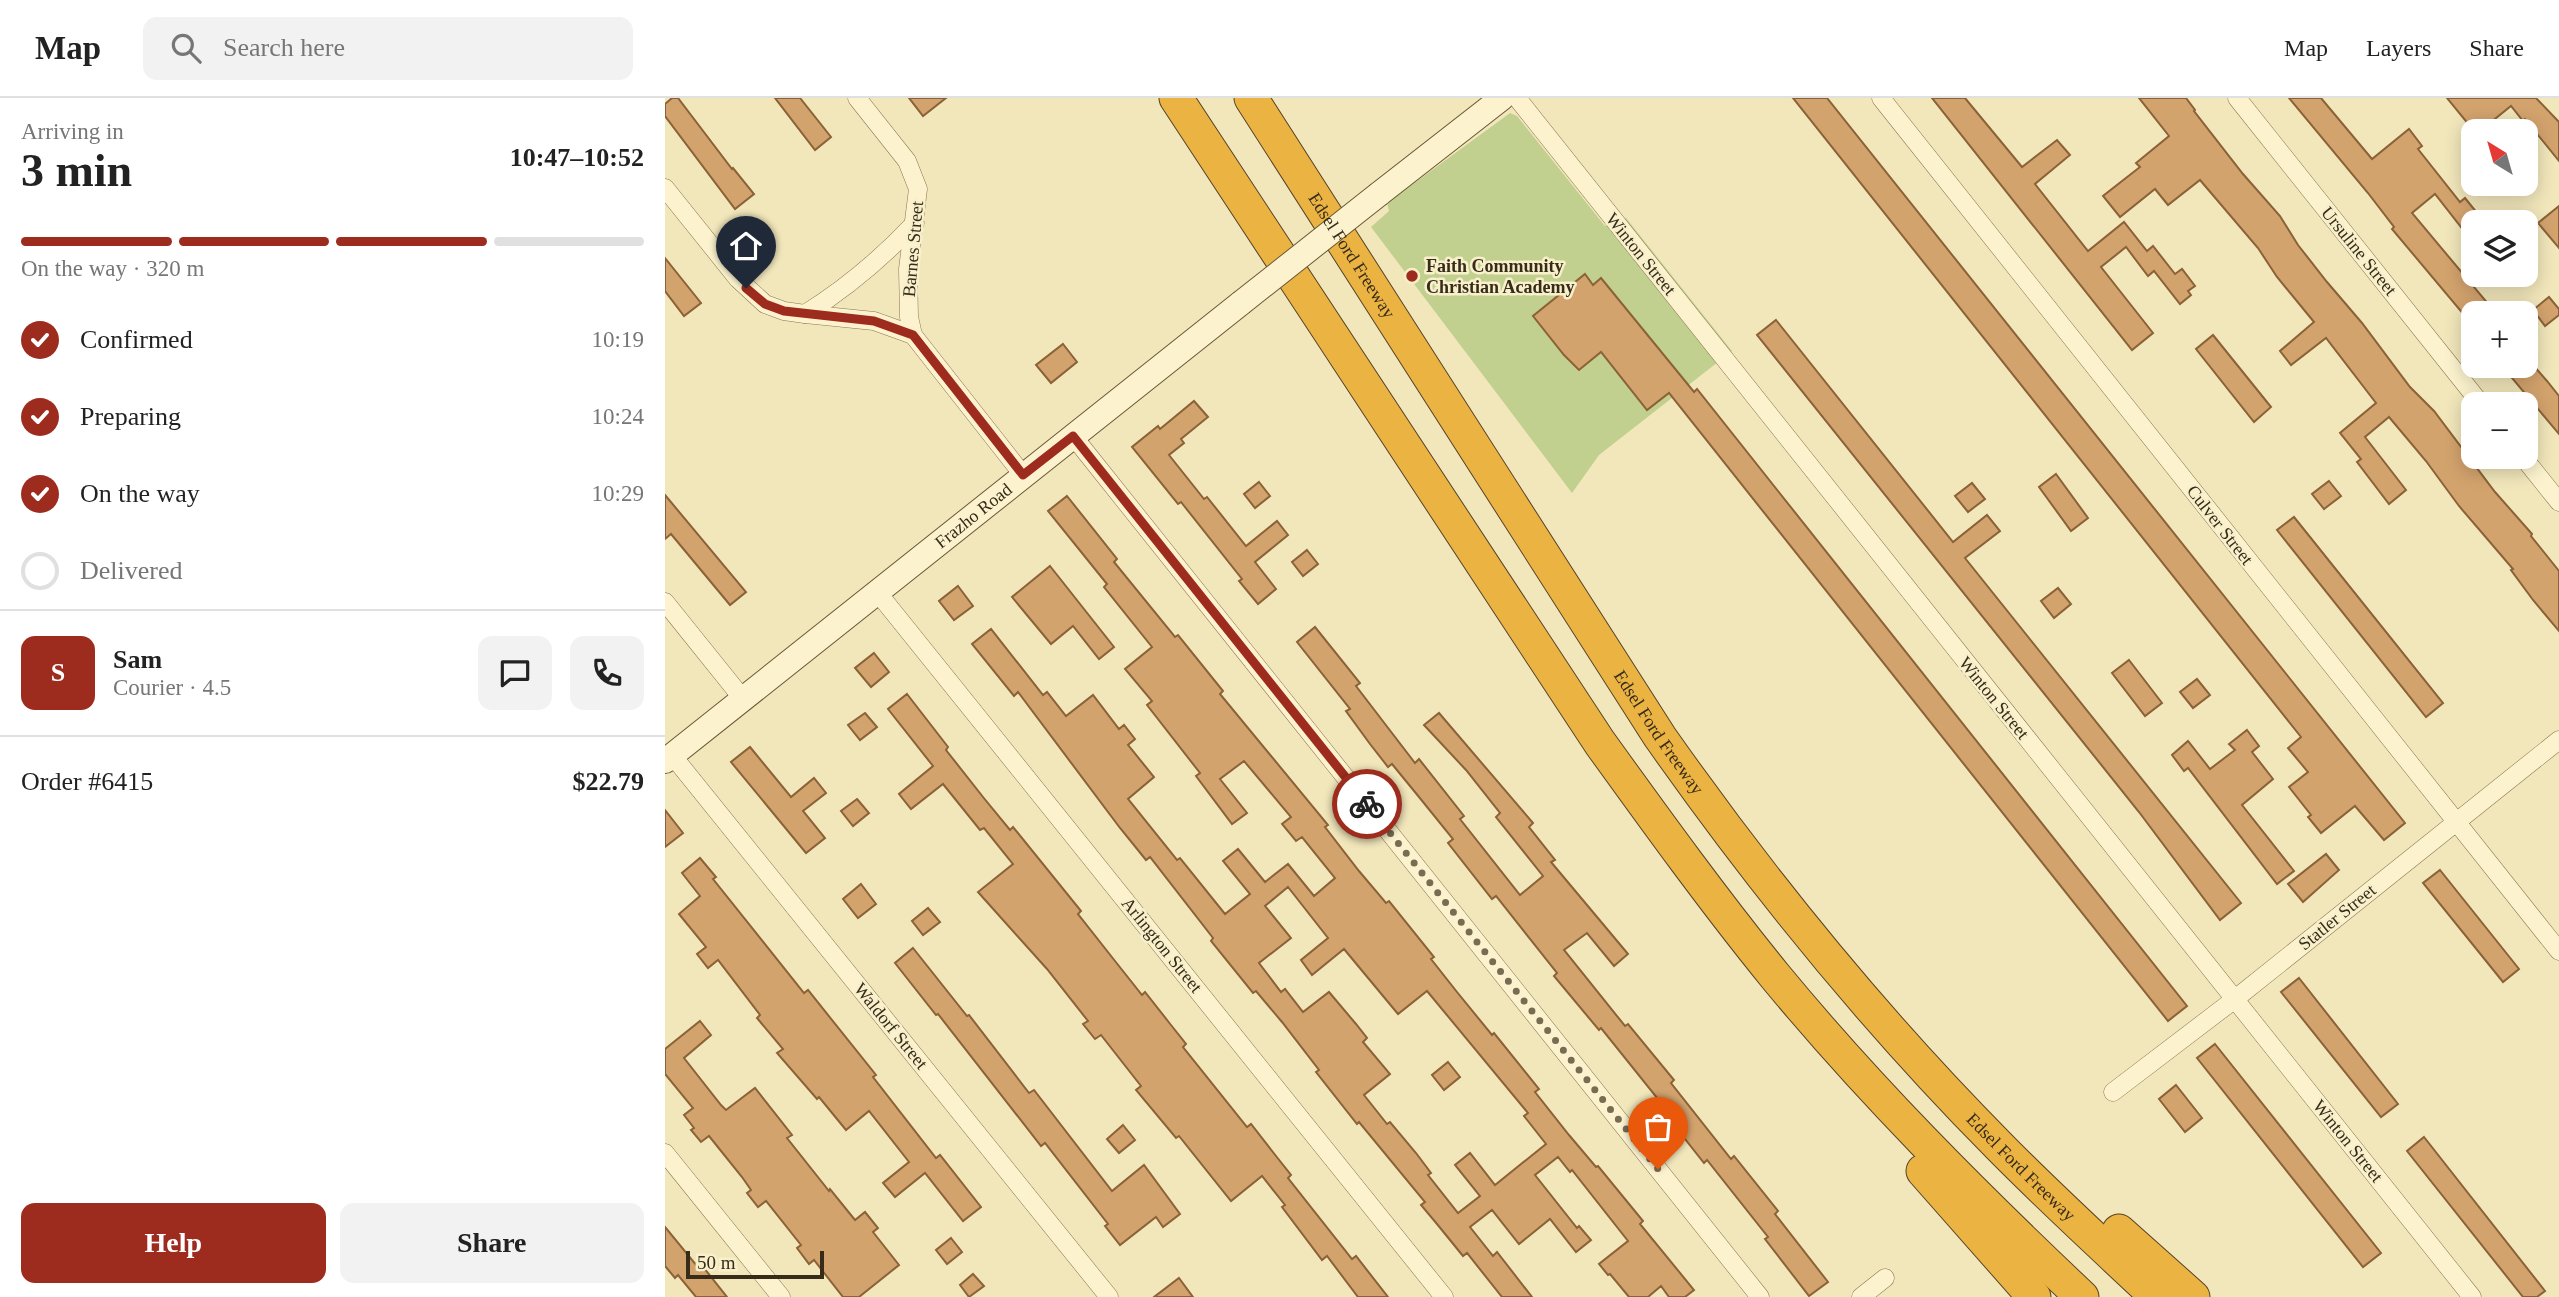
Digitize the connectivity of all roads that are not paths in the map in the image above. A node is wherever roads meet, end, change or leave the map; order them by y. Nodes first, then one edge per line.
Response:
1 (857, 98) edge
2 (1176, 98) edge
3 (1251, 98) edge
4 (1502, 98) edge
5 (1517, 98) edge
6 (1881, 98) edge
7 (2237, 98) edge
8 (665, 188) edge
9 (915, 223) junction
10 (805, 314) junction
11 (913, 335) junction
12 (2471, 392) edge
13 (1073, 436) junction
14 (2533, 469) edge
15 (1023, 475) junction
16 (2559, 502) edge
17 (878, 593) junction
18 (665, 602) edge
19 (743, 699) junction
20 (2559, 740) edge
21 (669, 758) edge
22 (2456, 822) junction
23 (1669, 840) junction
24 (1808, 934) junction
25 (2559, 951) edge
26 (2235, 999) junction
27 (2113, 1092) dead end
28 (665, 1153) edge
29 (1885, 1278) dead end
30 (781, 1297) edge
31 (1109, 1297) edge
32 (1444, 1297) edge
33 (1760, 1297) edge
34 (1861, 1297) edge
35 (2034, 1297) edge
36 (2081, 1297) edge
37 (2157, 1297) edge
38 (2193, 1297) edge
39 (2472, 1297) edge

1 - 9 street, Barnes Street
2 - 23 highway
3 - 24 highway, Edsel Ford Freeway
4 - 13 street, Frazho Road, bridge
5 - 26 street, Winton Street
6 - 22 street, Culver Street
7 - 12 street, Ursuline Street
8 - 10 street
9 - 10 street
9 - 11 street, Barnes Street
10 - 11 street
11 - 15 street
13 - 15 street, Frazho Road
13 - 33 street
14 - 16 street
15 - 17 street, Frazho Road
17 - 19 street, Frazho Road
17 - 32 street, Arlington Street
18 - 19 street
19 - 21 street, Frazho Road
20 - 22 street, Statler Street
21 - 31 street, Waldorf Street
22 - 25 street, Culver Street
22 - 26 street, Statler Street
23 - 35 highway
23 - 36 highway
24 - 37 highway, Edsel Ford Freeway
24 - 38 highway
26 - 27 street, Statler Street
26 - 39 street, Winton Street
28 - 30 street
29 - 34 street

